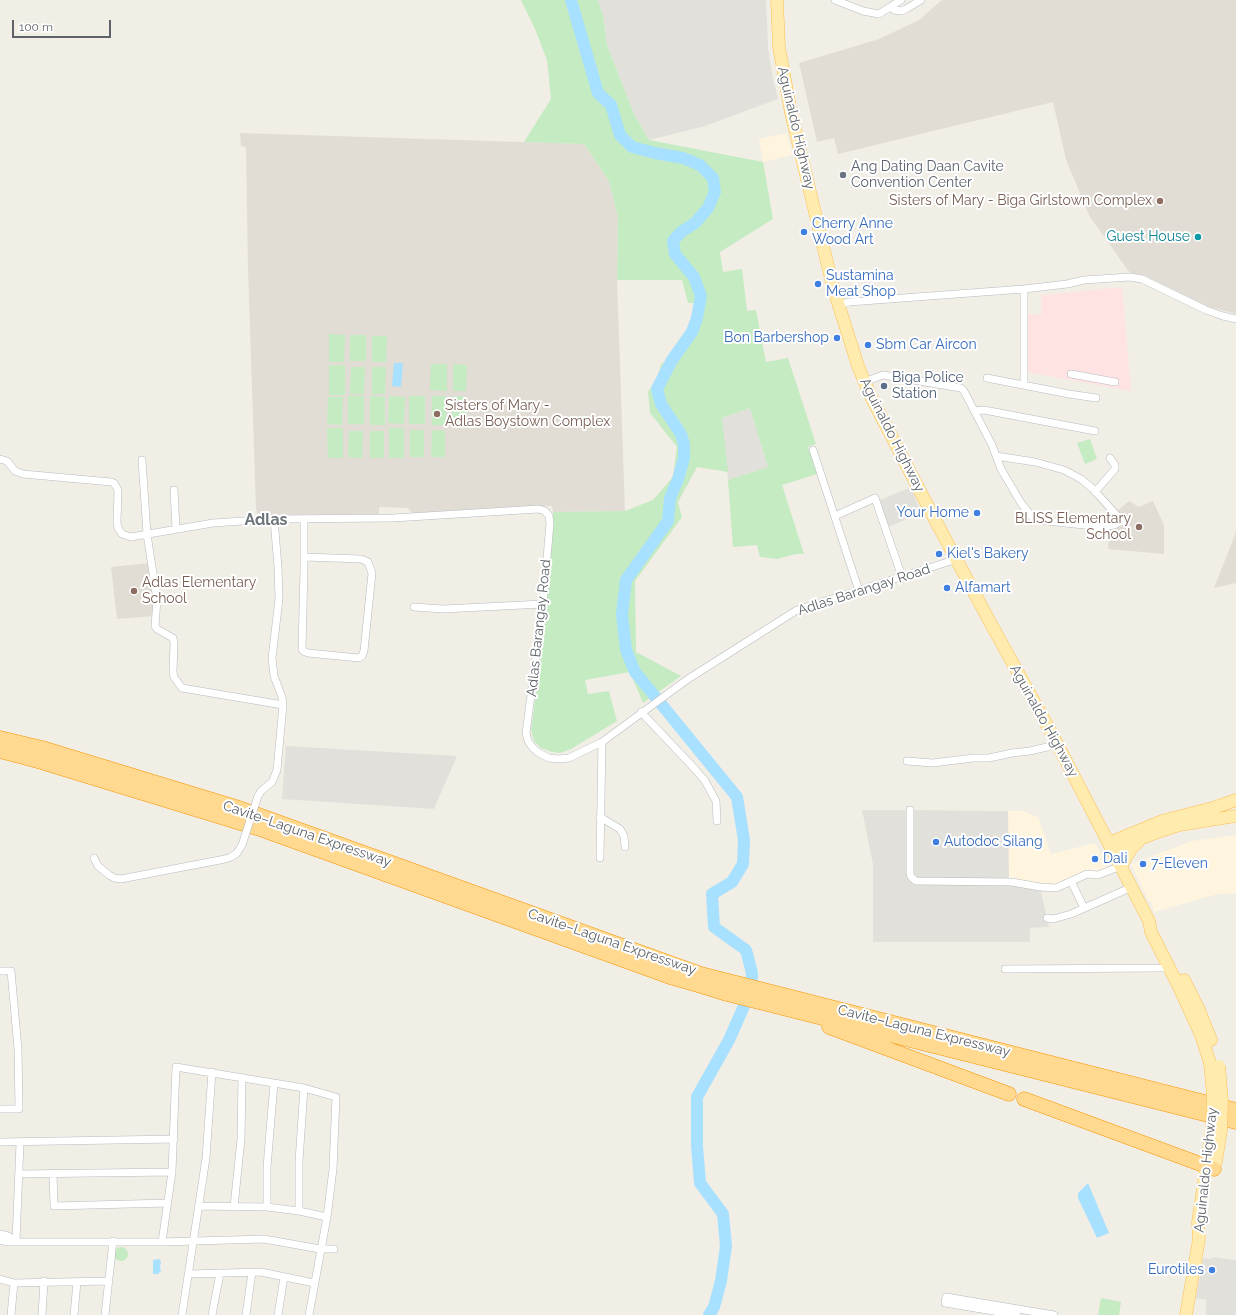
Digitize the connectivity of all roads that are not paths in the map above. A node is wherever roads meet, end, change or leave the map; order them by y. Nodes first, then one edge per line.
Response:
1 (777, 0) edge
2 (835, 0) edge
3 (921, 0) edge
4 (899, 1) edge
5 (890, 7) junction
6 (1024, 289) junction
7 (838, 305) junction
8 (1236, 319) edge
9 (1070, 374) dead end
10 (987, 378) dead end
11 (864, 382) junction
12 (1115, 382) dead end
13 (1024, 385) junction
14 (1096, 398) dead end
15 (975, 411) junction
16 (1095, 431) dead end
17 (813, 450) dead end
18 (996, 456) junction
19 (1110, 458) dead end
20 (2, 460) edge
21 (142, 460) dead end
22 (174, 490) dead end
23 (1095, 492) junction
24 (835, 516) junction
25 (274, 519) junction
26 (304, 519) junction
27 (176, 530) junction
28 (147, 534) junction
29 (304, 556) junction
30 (957, 559) junction
31 (902, 577) junction
32 (859, 590) junction
33 (543, 604) junction
34 (414, 607) dead end
35 (283, 705) junction
36 (641, 712) junction
37 (0, 738) edge
38 (602, 742) junction
39 (1057, 742) junction
40 (0, 751) edge
41 (907, 761) dead end
42 (1236, 800) edge
43 (910, 810) dead end
44 (1236, 816) edge
45 (600, 817) junction
46 (717, 821) dead end
47 (1101, 827) junction
48 (1138, 835) junction
49 (1111, 846) junction
50 (626, 847) dead end
51 (94, 858) dead end
52 (600, 858) dead end
53 (1121, 866) junction
54 (1071, 882) junction
55 (1132, 887) junction
56 (1084, 908) junction
57 (1047, 918) dead end
58 (1149, 921) junction
59 (1167, 965) junction
60 (1005, 969) dead end
61 (0, 971) edge
62 (729, 988) junction
63 (763, 996) junction
64 (1214, 1064) junction
65 (212, 1072) junction
66 (242, 1078) junction
67 (274, 1083) junction
68 (304, 1088) junction
69 (1009, 1094) dead end
70 (1024, 1099) dead end
71 (0, 1109) edge
72 (1236, 1110) edge
73 (1236, 1122) edge
74 (174, 1139) junction
75 (0, 1142) edge
76 (20, 1143) junction
77 (1211, 1168) junction
78 (172, 1172) junction
79 (53, 1173) junction
80 (19, 1174) junction
81 (168, 1203) junction
82 (200, 1206) junction
83 (234, 1206) junction
84 (267, 1207) junction
85 (299, 1211) junction
86 (327, 1217) junction
87 (0, 1234) edge
88 (0, 1240) edge
89 (113, 1241) junction
90 (194, 1241) junction
91 (16, 1242) junction
92 (162, 1242) junction
93 (320, 1249) junction
94 (334, 1249) dead end
95 (252, 1272) junction
96 (220, 1273) junction
97 (189, 1274) junction
98 (284, 1277) junction
99 (0, 1279) edge
100 (44, 1281) junction
101 (77, 1282) junction
102 (109, 1282) junction
103 (14, 1283) junction
104 (314, 1283) junction
105 (11, 1315) edge
106 (42, 1315) edge
107 (74, 1315) edge
108 (105, 1315) edge
109 (182, 1315) edge
110 (212, 1315) edge
111 (246, 1315) edge
112 (278, 1315) edge
113 (309, 1315) edge
114 (1017, 1315) edge
115 (1054, 1315) edge
116 (1186, 1315) edge

1 - 7 main road, Aguinaldo Highway
2 - 5 street
3 - 5 street
4 - 5 street
6 - 7 street
6 - 8 street
6 - 13 street
7 - 11 main road, Aguinaldo Highway
9 - 12 street
10 - 13 street
11 - 15 street
11 - 30 main road, Aguinaldo Highway
13 - 14 street
15 - 16 street
15 - 18 street
17 - 24 street
18 - 23 street
18 - 23 street
19 - 23 street
20 - 28 street, Adlas Barangay Road
21 - 28 street
22 - 27 street
24 - 31 street
24 - 32 street
25 - 26 street, Adlas Barangay Road
25 - 27 street, Adlas Barangay Road
25 - 35 street
26 - 29 street
26 - 33 street, Adlas Barangay Road
27 - 28 street, Adlas Barangay Road
28 - 35 street
29 - 29 street
30 - 31 street, Adlas Barangay Road
30 - 39 main road, Aguinaldo Highway
31 - 32 street, Adlas Barangay Road
32 - 36 street, Adlas Barangay Road
33 - 34 street
33 - 38 street, Adlas Barangay Road
35 - 51 street, bridge
36 - 38 street, Adlas Barangay Road
36 - 46 street
37 - 62 highway, Cavite–Laguna Expressway
38 - 45 street
39 - 41 street
39 - 47 main road, Aguinaldo Highway
40 - 62 highway, Cavite–Laguna Expressway
42 - 48 main road
43 - 54 street
44 - 48 main road
45 - 50 street
45 - 52 street
47 - 48 main road
47 - 49 main road, Aguinaldo Highway
48 - 49 main road
48 - 53 main road
49 - 53 main road, Aguinaldo Highway
53 - 54 street
53 - 55 main road, Aguinaldo Highway
54 - 56 street
55 - 56 street
55 - 58 main road, Aguinaldo Highway
56 - 57 street
58 - 59 main road, Aguinaldo Highway
58 - 64 main road, Aguinaldo Highway
59 - 60 street
59 - 64 main road, Aguinaldo Highway
61 - 71 street
62 - 63 highway, Cavite–Laguna Expressway
63 - 69 highway
63 - 72 highway, Cavite–Laguna Expressway
63 - 73 highway, Cavite–Laguna Expressway
64 - 77 main road, Aguinaldo Highway, bridge
65 - 66 street
65 - 74 street
65 - 82 street
66 - 67 street
66 - 83 street
67 - 68 street
67 - 84 street
68 - 85 street
68 - 86 street
70 - 77 highway
74 - 76 street
74 - 78 street
75 - 76 street
76 - 80 street
77 - 116 main road, Aguinaldo Highway
78 - 79 street
78 - 81 street
79 - 80 street
79 - 81 street
80 - 91 street
81 - 92 street
82 - 83 street
82 - 90 street
83 - 84 street
84 - 85 street
85 - 86 street
86 - 93 street
87 - 91 street
88 - 91 street
89 - 91 street
89 - 92 street
89 - 102 street
90 - 92 street
90 - 93 street
90 - 97 street
93 - 94 street
93 - 104 street
95 - 96 street
95 - 98 street
95 - 111 street
96 - 97 street
96 - 110 street
97 - 109 street
98 - 104 street
98 - 112 street
99 - 103 street
100 - 101 street
100 - 103 street
100 - 106 street
101 - 102 street
101 - 107 street
102 - 108 street
103 - 105 street
104 - 113 street
114 - 115 street

